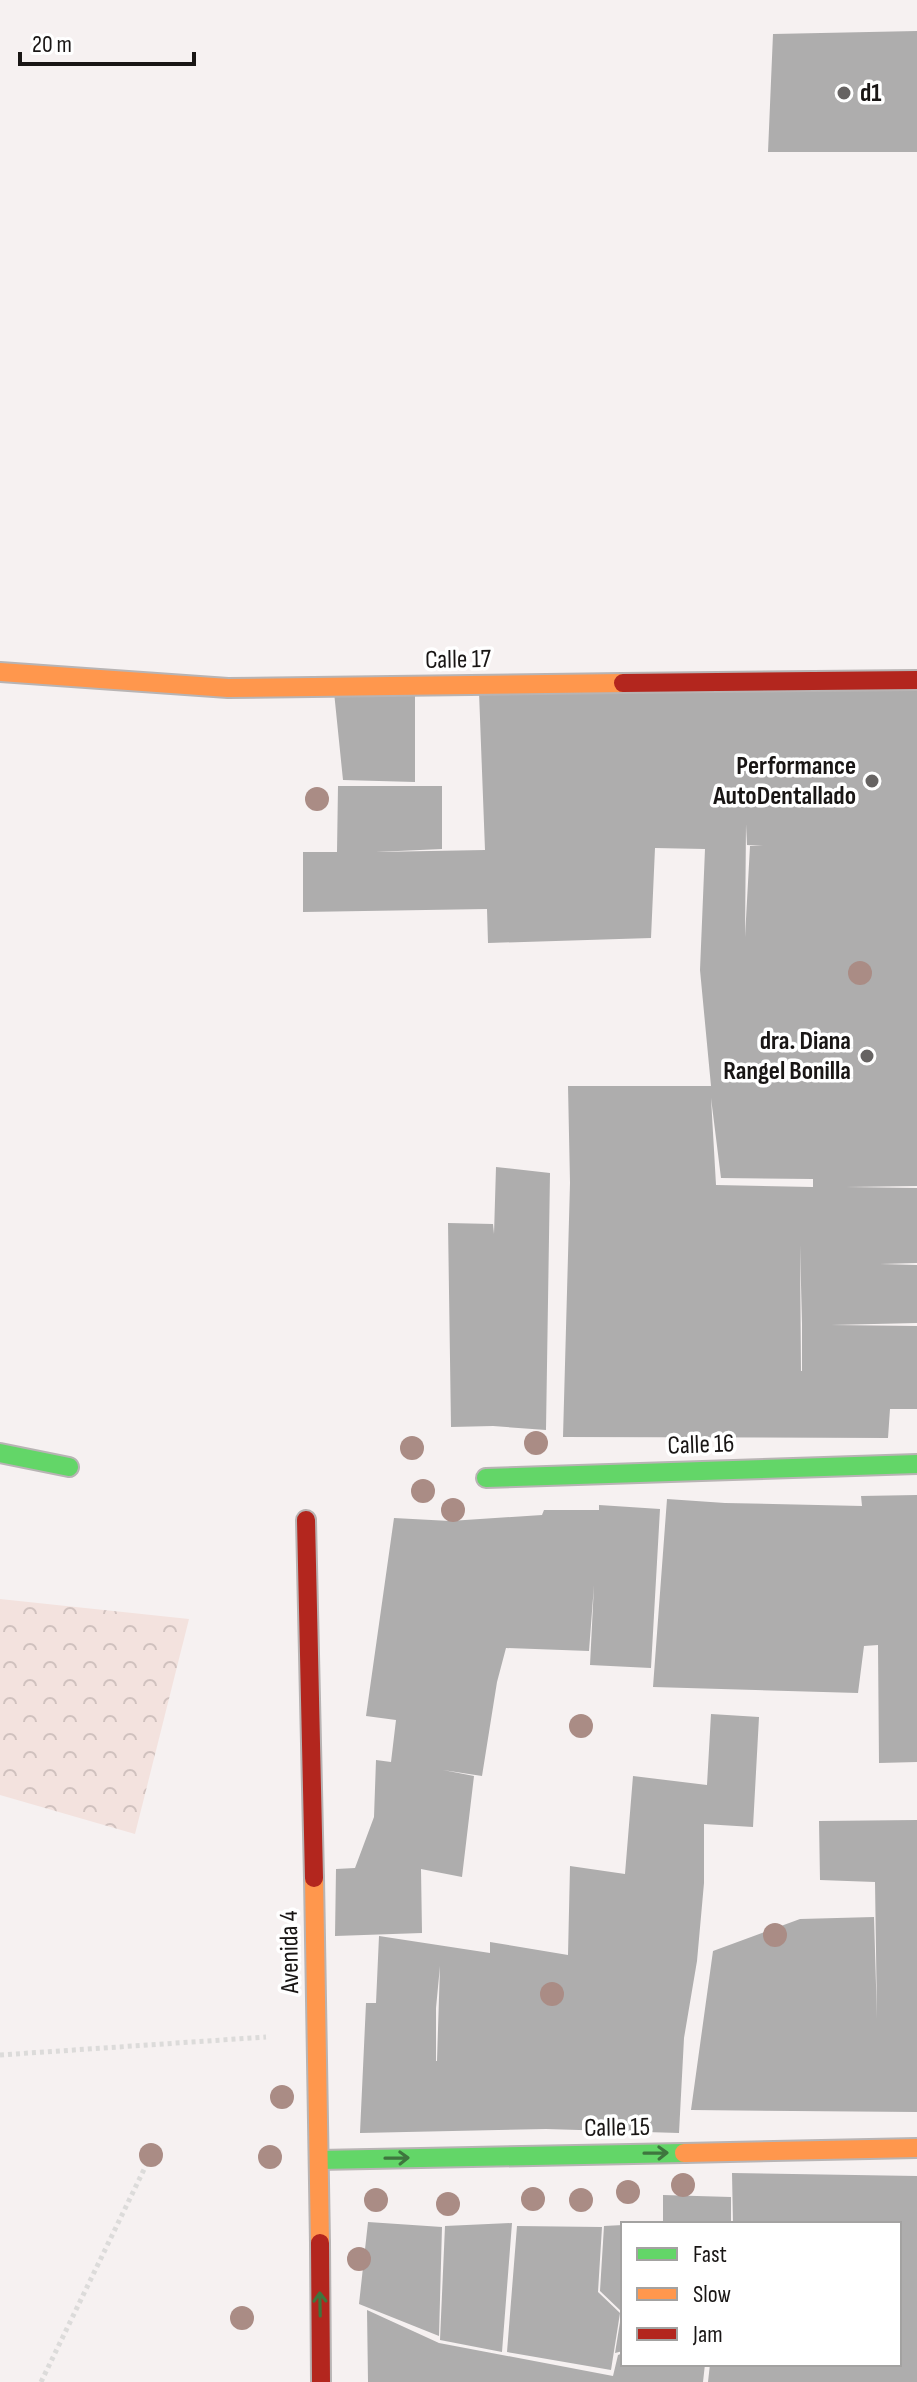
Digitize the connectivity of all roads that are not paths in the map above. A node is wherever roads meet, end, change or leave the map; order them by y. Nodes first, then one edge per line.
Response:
1 (0, 672) edge
2 (917, 680) edge
3 (0, 1453) edge
4 (917, 1464) edge
5 (69, 1467) dead end
6 (486, 1478) dead end
7 (306, 1520) dead end
8 (917, 2148) edge
9 (319, 2160) junction
10 (321, 2382) edge

1 - 2 street, Calle 17
3 - 5 street
4 - 6 street, Calle 16
7 - 9 street, Avenida 4
9 -> 8 street, Calle 15
10 -> 9 street, Avenida 4

